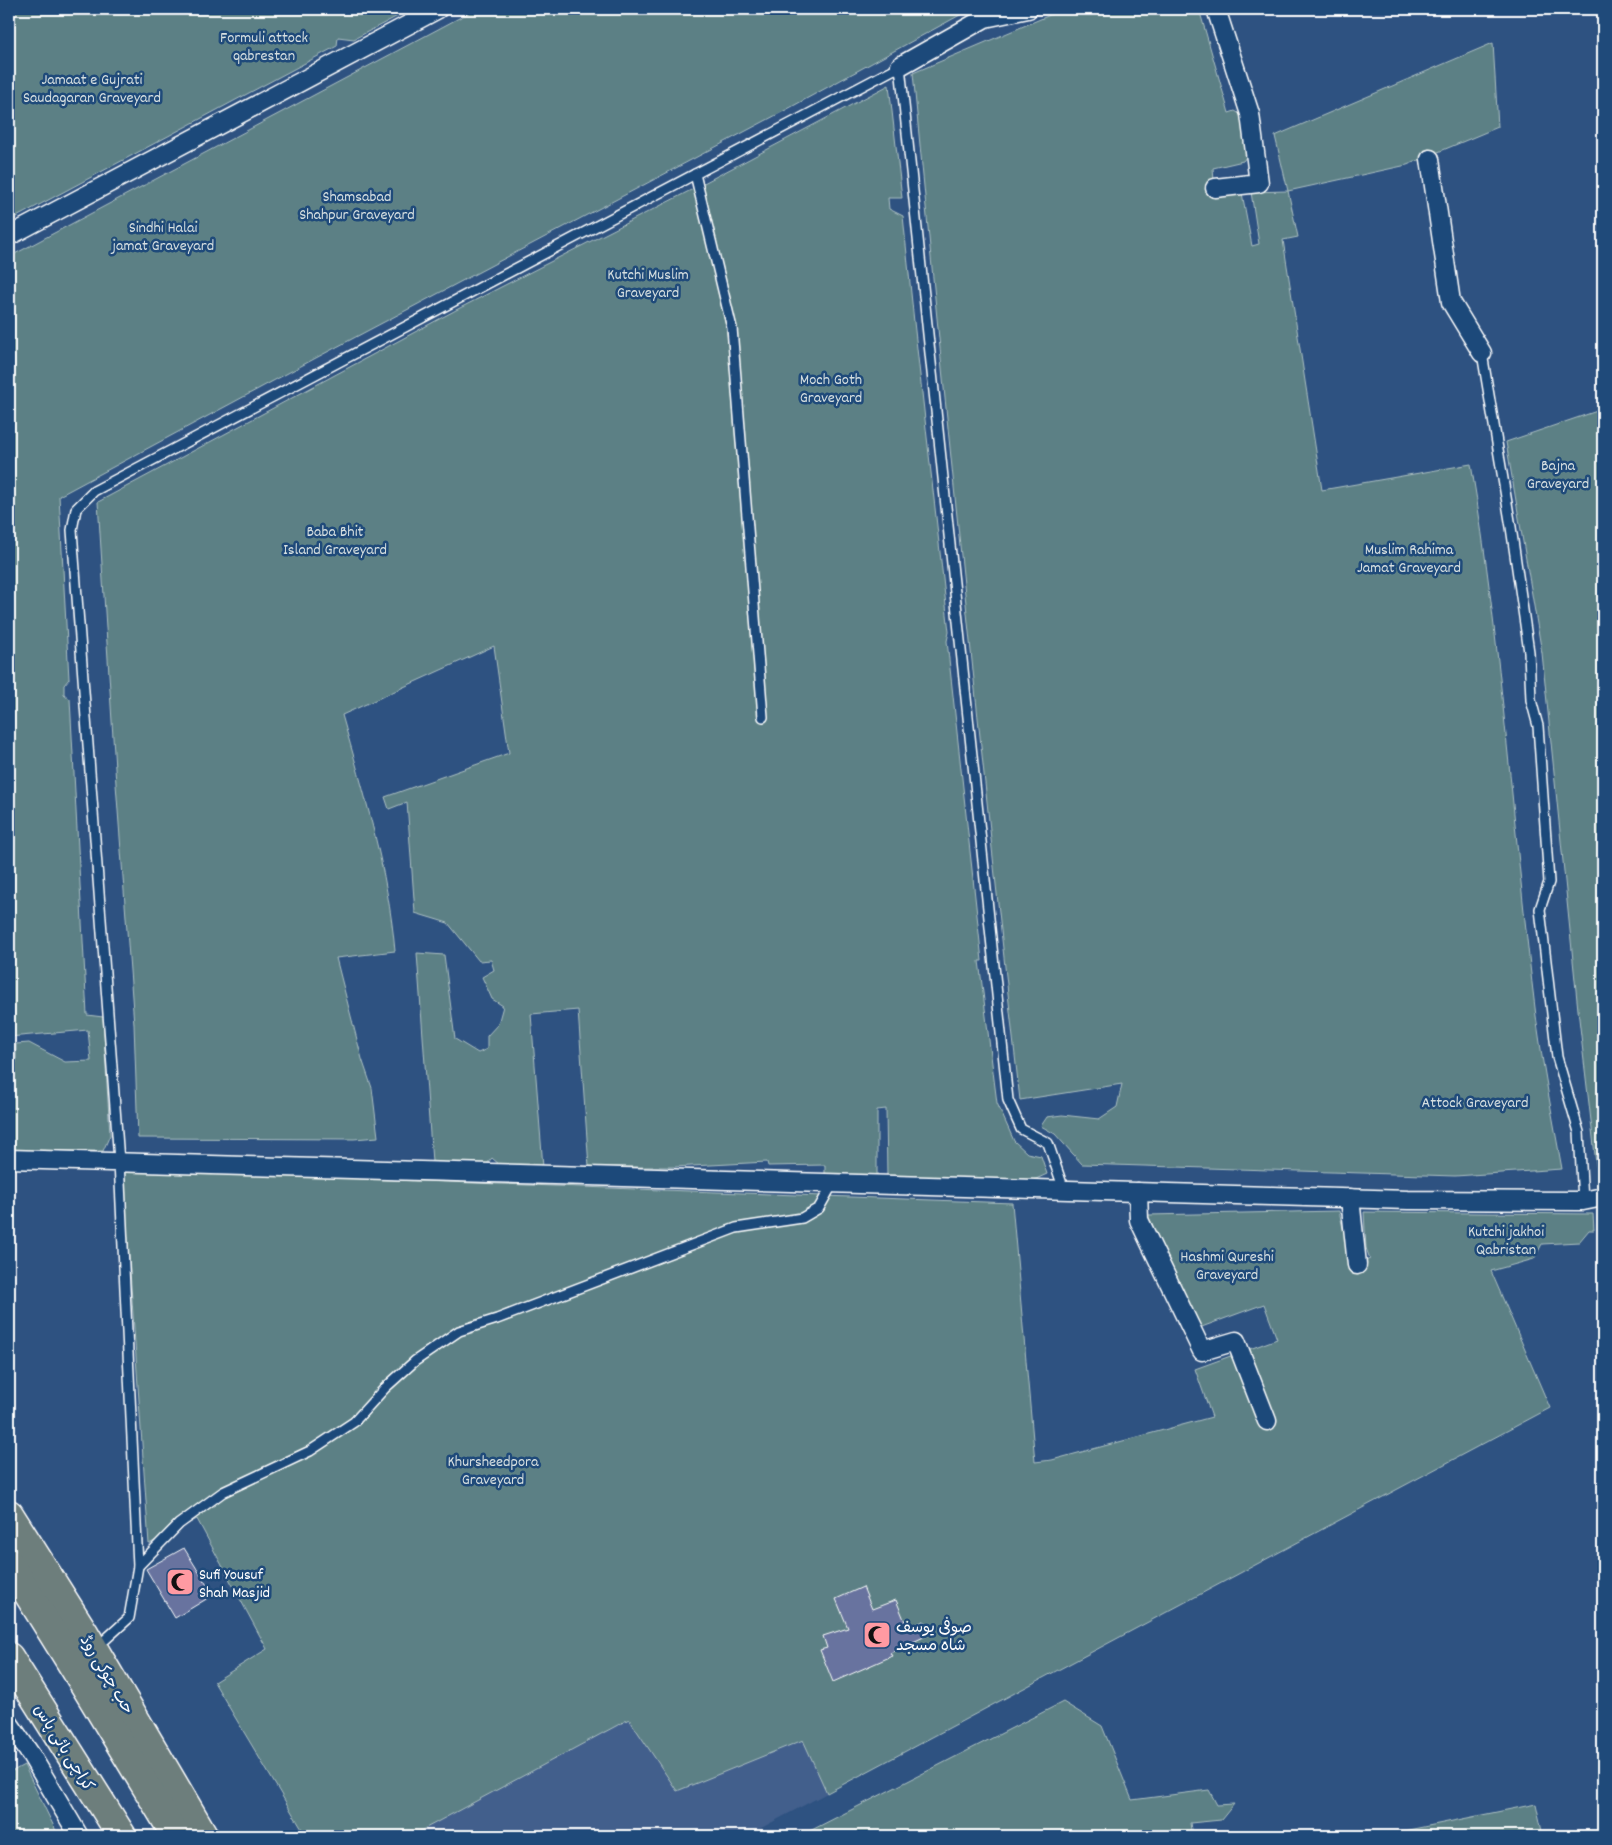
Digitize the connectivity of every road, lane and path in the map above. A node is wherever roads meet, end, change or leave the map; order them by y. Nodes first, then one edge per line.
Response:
1 (438, 9) edge
2 (1028, 9) edge
3 (1216, 9) edge
4 (900, 66) junction
5 (1430, 159) dead end
6 (695, 174) junction
7 (1215, 188) dead end
8 (9, 236) edge
9 (1482, 353) joint
10 (763, 717) dead end
11 (9, 1159) edge
12 (119, 1161) junction
13 (834, 1183) junction
14 (1064, 1190) junction
15 (1138, 1192) junction
16 (1603, 1197) edge
17 (1350, 1198) junction
18 (1583, 1201) junction
19 (1357, 1265) dead end
20 (1267, 1421) dead end
21 (9, 1514) edge
22 (9, 1563) edge
23 (138, 1566) junction
24 (94, 1649) junction
25 (9, 1657) edge
26 (9, 1723) edge
27 (79, 1836) edge
28 (122, 1836) edge
29 (176, 1836) edge
30 (204, 1836) edge

1 - 8 street
2 - 4 street
3 - 7 street
4 - 6 lane
4 - 14 lane
5 - 9 street
6 - 10 lane
6 - 12 lane
9 - 18 lane
11 - 12 street
12 - 13 street
12 - 23 lane
13 - 14 street
13 - 23 lane
14 - 15 street
15 - 17 street
15 - 20 street
16 - 18 street
17 - 18 street
17 - 19 street
21 - 24 highway, حب چوکی روڈ
22 - 29 highway
23 - 24 lane
24 - 30 highway, حب چوکی روڈ
25 - 28 highway, کراچی بائی پاس
26 - 27 street

